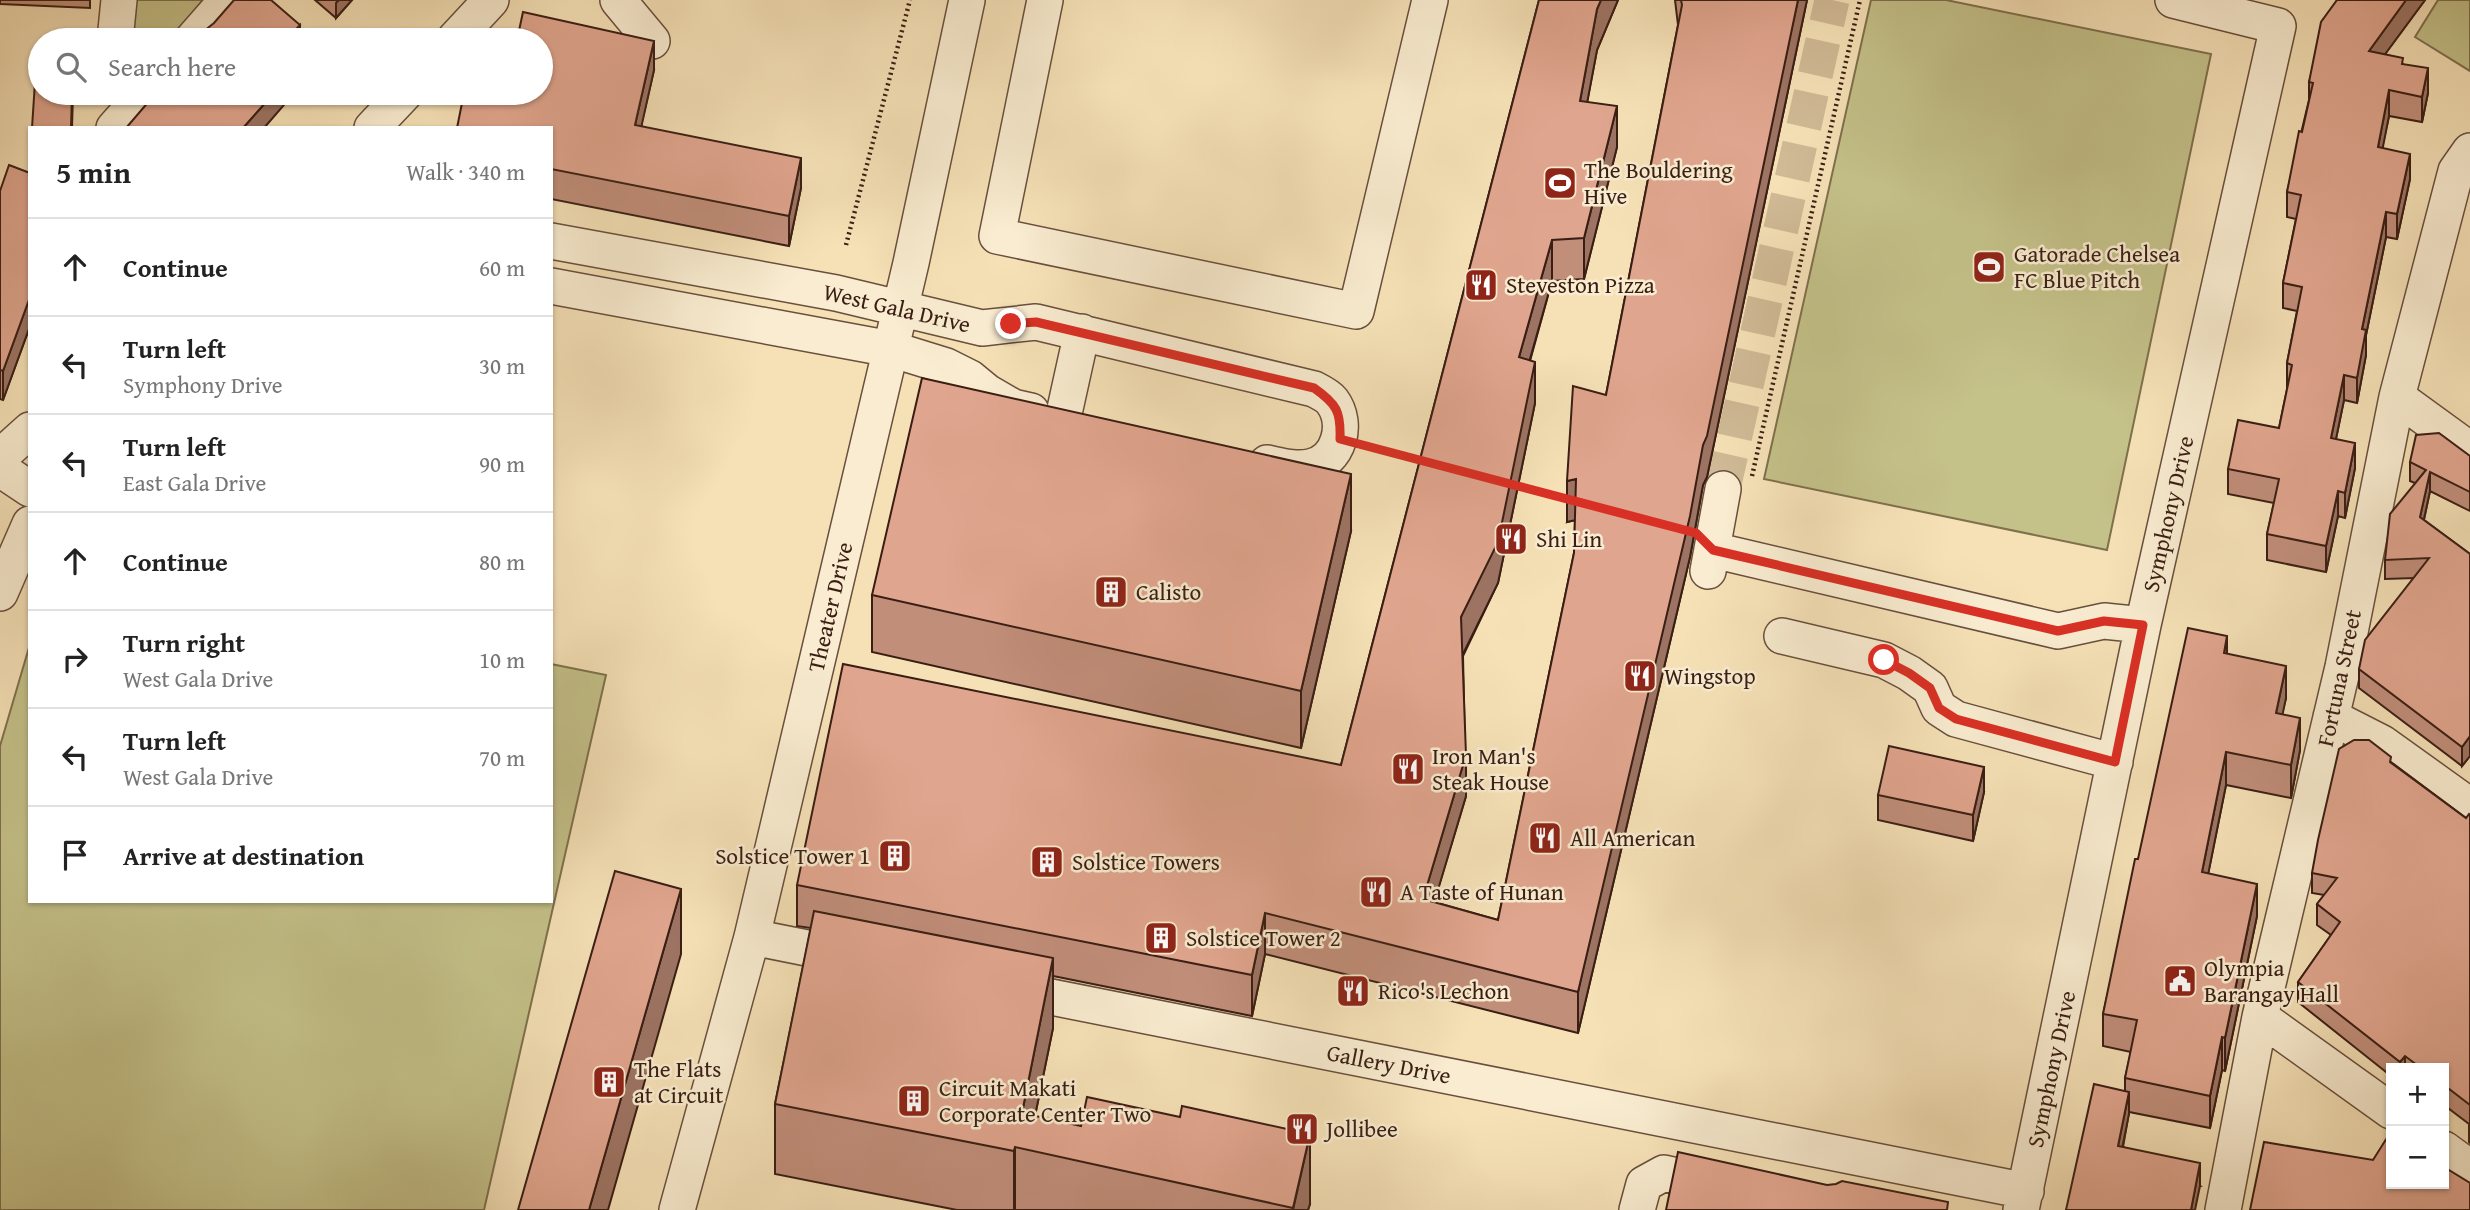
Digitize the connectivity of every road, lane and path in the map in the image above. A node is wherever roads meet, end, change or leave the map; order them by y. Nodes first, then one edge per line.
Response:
1 (119, 0) edge
2 (227, 0) edge
3 (491, 0) edge
4 (618, 0) edge
5 (910, 0) edge
6 (967, 0) edge
7 (1045, 0) edge
8 (1430, 0) edge
9 (1860, 0) edge
10 (2173, 0) edge
11 (117, 28) edge
12 (202, 28) edge
13 (465, 28) edge
14 (652, 41) edge
15 (108, 105) edge
16 (134, 105) edge
17 (394, 105) edge
18 (105, 126) edge
19 (116, 126) edge
20 (374, 126) edge
21 (2470, 151) edge
22 (553, 241) edge
23 (846, 245) dead end
24 (613, 253) junction
25 (553, 286) edge
26 (604, 296) junction
27 (901, 308) junction
28 (1082, 332) junction
29 (891, 349) junction
30 (2397, 397) junction
31 (28, 432) edge
32 (1340, 439) junction
33 (2470, 450) edge
34 (0, 457) edge
35 (1239, 457) edge
36 (1435, 463) edge
37 (0, 469) edge
38 (1513, 484) edge
39 (1737, 486) joint
40 (28, 488) edge
41 (1578, 502) edge
42 (28, 529) edge
43 (0, 593) edge
44 (2143, 625) junction
45 (1782, 636) dead end
46 (2331, 717) junction
47 (2115, 762) junction
48 (2470, 806) edge
49 (752, 937) junction
50 (889, 964) edge
51 (971, 981) edge
52 (2260, 1017) junction
53 (2386, 1107) edge
54 (2449, 1153) edge
55 (2470, 1168) edge
56 (1754, 1193) edge
57 (2023, 1200) edge
58 (677, 1210) edge
59 (1637, 1210) edge
60 (2223, 1210) edge

1 - 11 street
2 - 12 street
3 - 13 street
4 - 14 street
5 - 23 path
6 - 27 street, Theater Drive
7 - 8 street
9 - 39 path
10 - 44 street, Symphony Drive
15 - 18 street
16 - 19 street
17 - 20 street
21 - 30 street, Fortuna Street
22 - 24 street, West Gala Drive
24 - 26 street
24 - 27 street, West Gala Drive
25 - 26 street, West Gala Drive
26 - 29 street, West Gala Drive
27 - 28 street, West Gala Drive
27 - 29 street, Theater Drive
28 - 29 street, West Gala Drive
28 - 32 street, West Gala Drive
29 - 49 street, Theater Drive
30 - 33 street
30 - 46 street, Fortuna Street
31 - 34 street
32 - 35 street
32 - 36 path
37 - 40 street
38 - 41 path
39 - 44 street
42 - 43 street
44 - 47 street, Symphony Drive
45 - 47 street
46 - 48 street
46 - 52 street, Fortuna Street
47 - 57 street, Symphony Drive
49 - 50 street
49 - 58 street, Theater Drive
51 - 57 street, Gallery Drive
52 - 53 street
52 - 60 street, Fortuna Street
54 - 55 street
56 - 59 street

